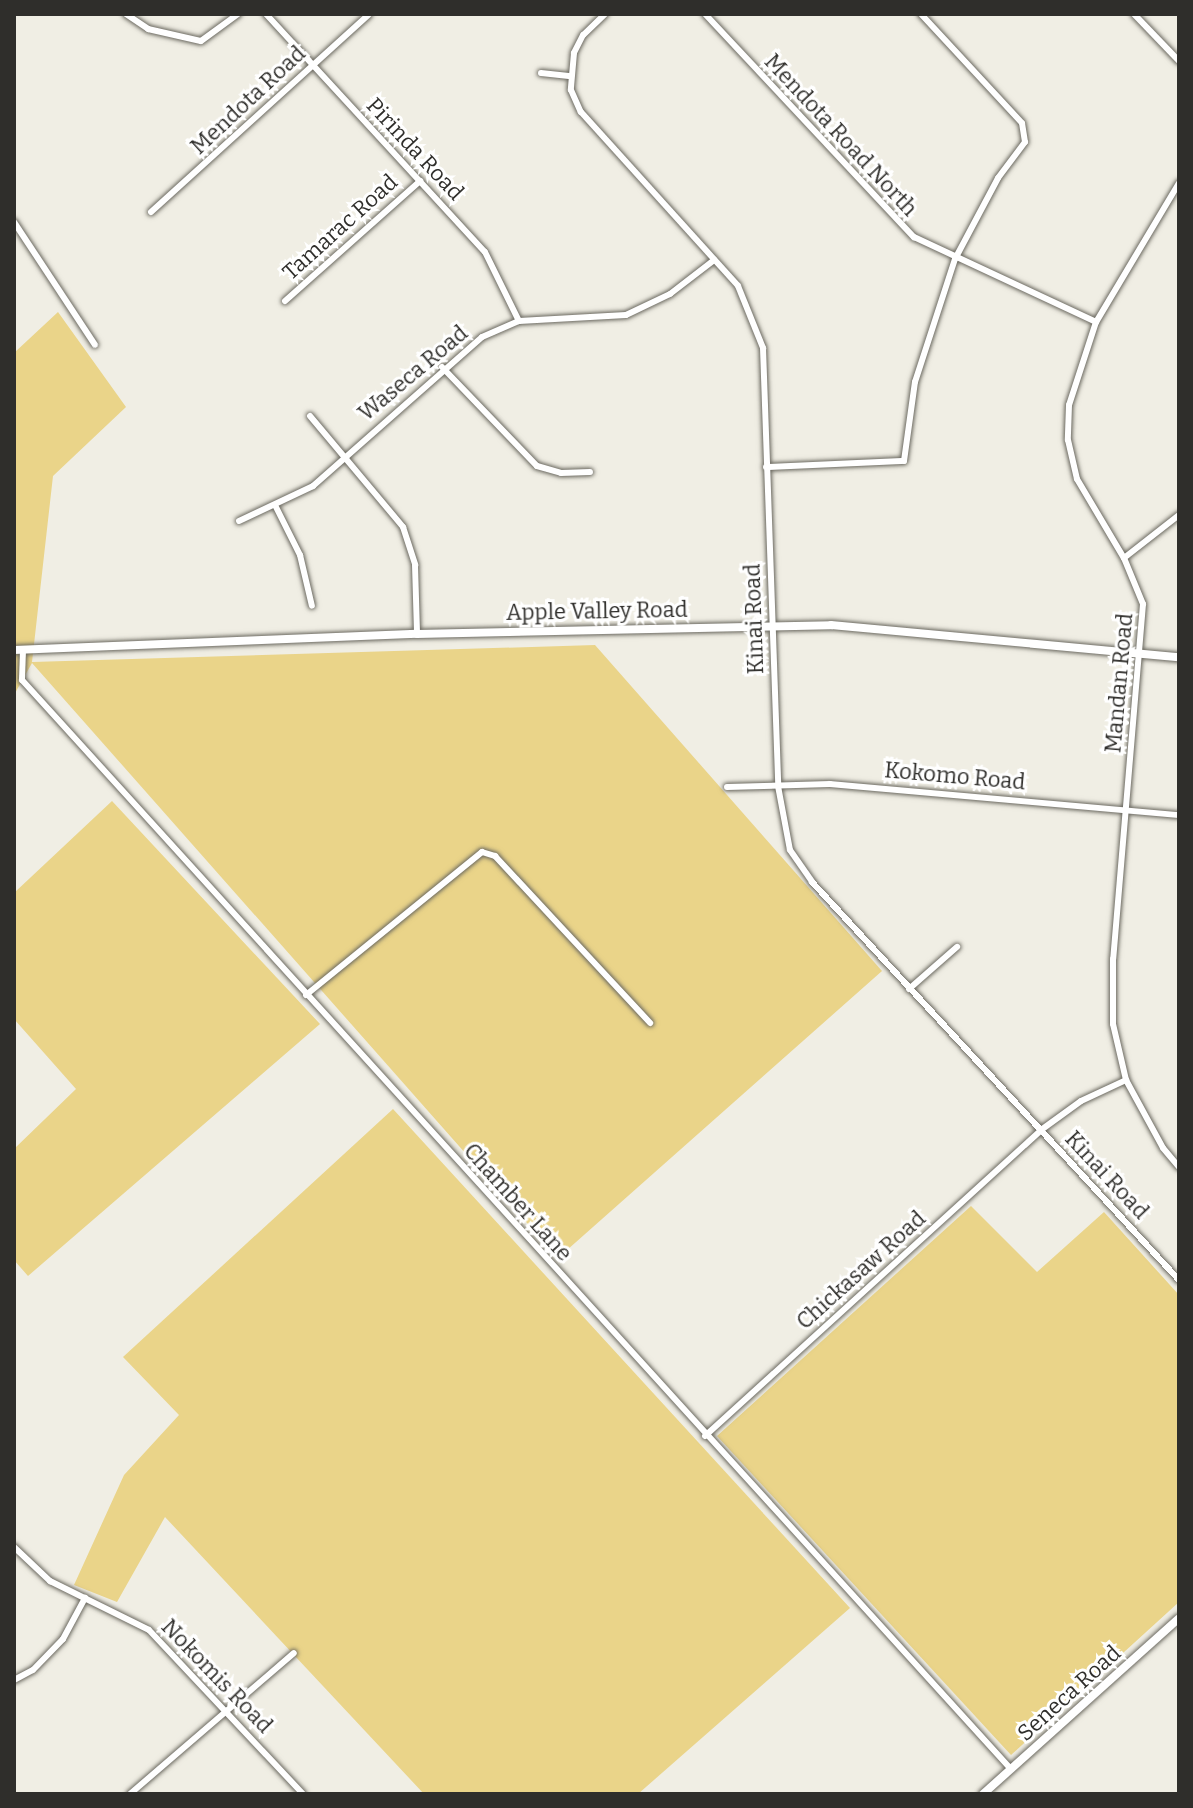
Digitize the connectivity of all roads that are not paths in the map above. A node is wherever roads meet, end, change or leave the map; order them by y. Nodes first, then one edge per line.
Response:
1 (126, 14) edge
2 (238, 14) edge
3 (266, 14) edge
4 (369, 14) edge
5 (605, 14) edge
6 (705, 14) edge
7 (921, 14) edge
8 (1134, 14) edge
9 (1179, 61) edge
10 (312, 65) junction
11 (541, 73) dead end
12 (569, 76) junction
13 (420, 181) junction
14 (1179, 183) edge
15 (151, 212) dead end
16 (16, 229) edge
17 (955, 259) junction
18 (714, 260) junction
19 (285, 301) dead end
20 (519, 321) junction
21 (1096, 322) junction
22 (95, 345) dead end
23 (442, 367) junction
24 (310, 416) dead end
25 (344, 456) junction
26 (766, 467) junction
27 (590, 472) dead end
28 (276, 507) junction
29 (1179, 515) edge
30 (239, 521) dead end
31 (1124, 558) junction
32 (312, 606) dead end
33 (774, 625) junction
34 (417, 634) junction
35 (18, 650) edge
36 (1142, 653) junction
37 (1179, 657) edge
38 (778, 786) junction
39 (727, 787) dead end
40 (1126, 809) junction
41 (1179, 815) edge
42 (957, 947) dead end
43 (909, 989) junction
44 (306, 995) junction
45 (650, 1023) dead end
46 (1126, 1080) junction
47 (1041, 1130) junction
48 (1179, 1167) edge
49 (1179, 1280) edge
50 (705, 1436) junction
51 (14, 1547) edge
52 (85, 1598) junction
53 (1178, 1620) edge
54 (294, 1653) dead end
55 (14, 1680) edge
56 (229, 1711) junction
57 (1011, 1769) junction
58 (130, 1794) edge
59 (303, 1794) edge
60 (983, 1794) edge

1 - 2 street
3 - 10 street, Pirinda Road
4 - 10 street, Mendota Road
5 - 12 street
6 - 17 street, Mendota Road North
7 - 17 street
8 - 9 street
10 - 13 street, Pirinda Road
10 - 15 street, Mendota Road
11 - 12 street
12 - 18 street, Kinai Road
13 - 19 street, Tamarac Road
13 - 20 street, Pirinda Road
14 - 21 street, Mandan Road
16 - 22 street
17 - 21 street, Mendota Road North
17 - 26 street
18 - 20 street, Waseca Road
18 - 26 street, Kinai Road
20 - 23 street, Waseca Road
21 - 31 street, Mandan Road
23 - 25 street, Waseca Road
23 - 27 street
24 - 25 street
25 - 28 street, Waseca Road
25 - 34 street
26 - 33 street, Kinai Road
28 - 30 street, Waseca Road
28 - 32 street
29 - 31 street
31 - 36 street, Mandan Road
33 - 34 main road, Apple Valley Road
33 - 36 main road, Apple Valley Road
33 - 38 street, Kinai Road
34 - 35 main road, Apple Valley Road
35 - 44 street, Chamber Lane
36 - 37 main road, Apple Valley Road
36 - 40 street, Mandan Road
38 - 39 street, Kokomo Road
38 - 40 street, Kokomo Road
38 - 43 street, Kinai Road
40 - 41 street, Kokomo Road
40 - 46 street, Mandan Road
42 - 43 street
43 - 47 street, Kinai Road
44 - 45 street
44 - 50 street, Chamber Lane
46 - 47 street, Kinai Road
46 - 48 street, Mandan Road
47 - 49 street, Kinai Road
47 - 50 street, Chickasaw Road
50 - 57 street, Chamber Lane
51 - 52 street, Nokomis Road
52 - 55 street
52 - 56 street, Nokomis Road
53 - 57 main road, Seneca Road
54 - 56 street
56 - 58 street
56 - 59 street, Nokomis Road
57 - 60 main road, Seneca Road

